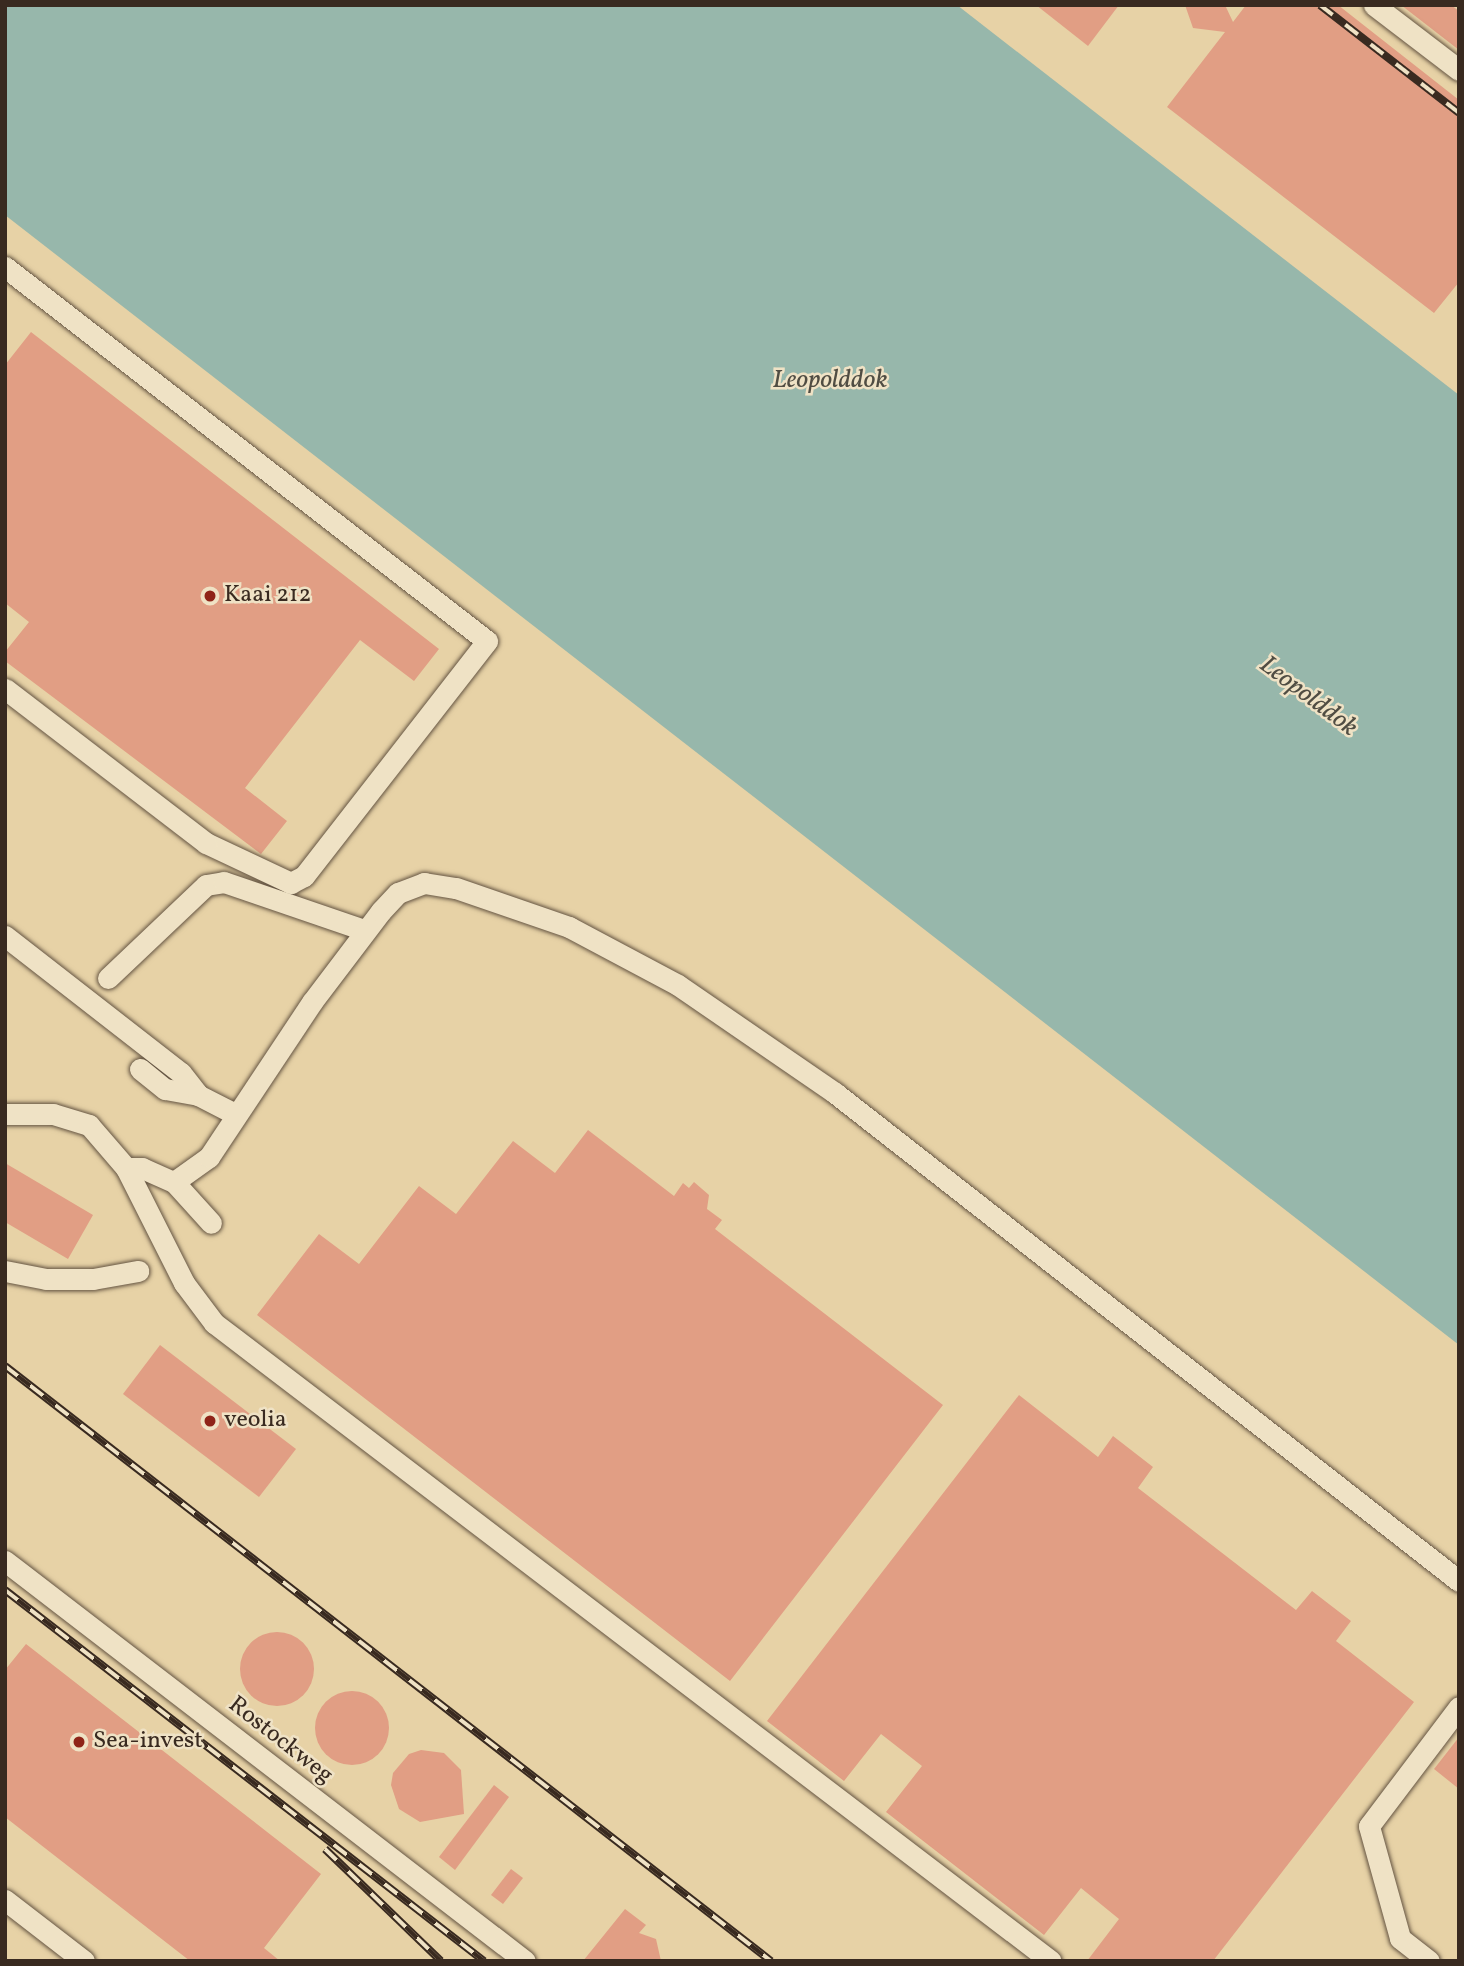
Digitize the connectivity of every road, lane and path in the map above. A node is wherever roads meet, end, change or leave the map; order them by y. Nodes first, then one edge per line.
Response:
1 (1374, 5) edge
2 (1459, 70) edge
3 (5, 267) edge
4 (5, 689) edge
5 (364, 930) junction
6 (5, 936) edge
7 (108, 978) dead end
8 (141, 1069) dead end
9 (198, 1096) junction
10 (5, 1114) edge
11 (235, 1114) junction
12 (126, 1168) junction
13 (174, 1182) junction
14 (211, 1223) dead end
15 (5, 1271) edge
16 (138, 1271) dead end
17 (5, 1561) edge
18 (1459, 1581) edge
19 (1459, 1707) edge
20 (5, 1899) edge
21 (84, 1961) edge
22 (525, 1961) edge
23 (1051, 1961) edge
24 (1429, 1961) edge

1 - 2 street
3 - 4 street
5 - 7 street
5 - 11 street
5 - 18 street
6 - 9 street
8 - 9 street
9 - 11 street
10 - 12 street
11 - 13 street
12 - 13 street
12 - 23 street
13 - 14 street
15 - 16 street
17 - 22 street, Rostockweg
19 - 24 street
20 - 21 street

